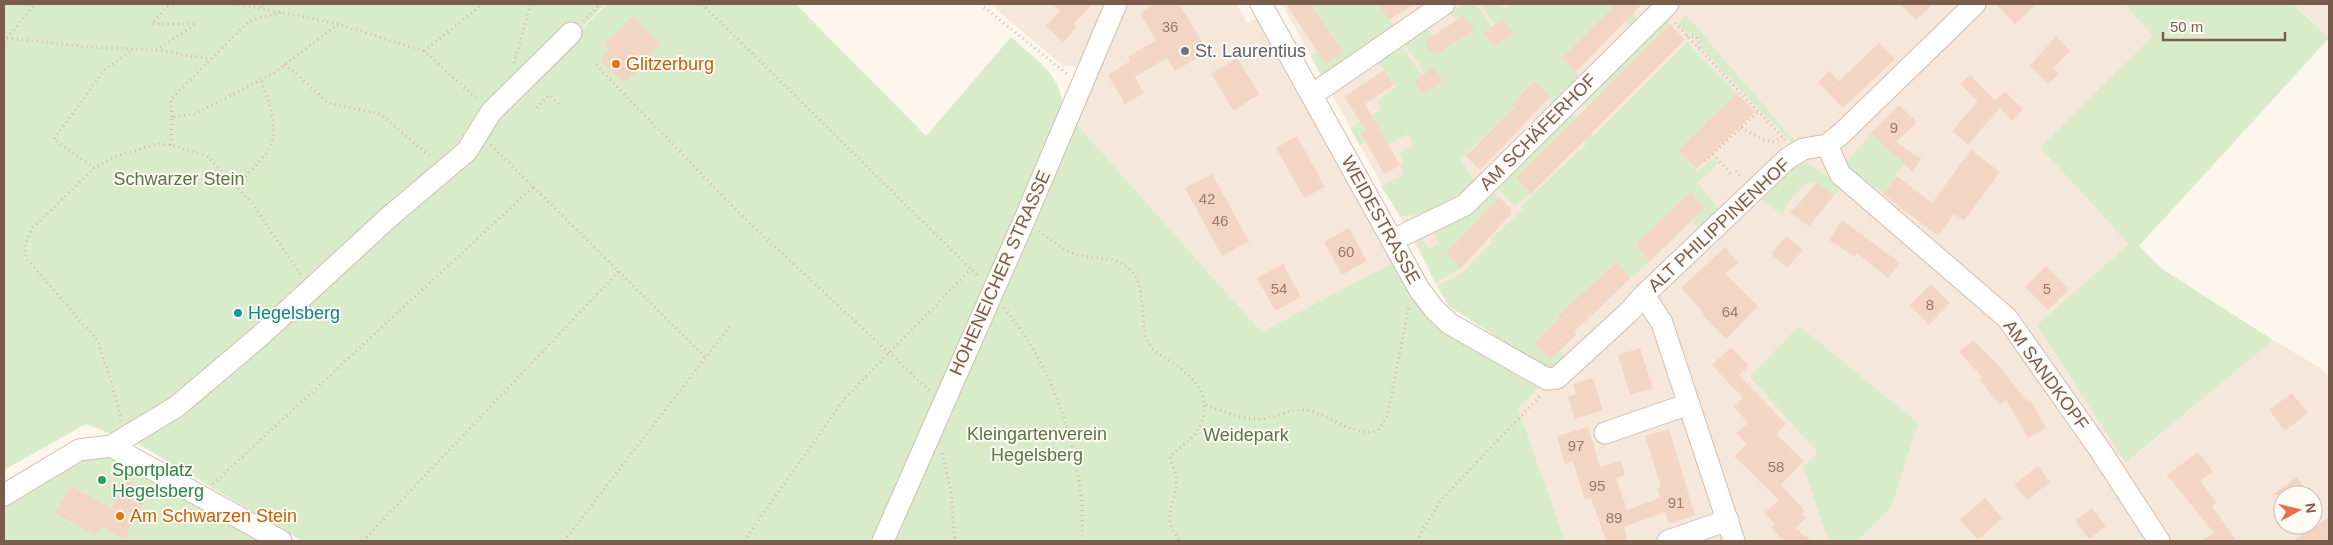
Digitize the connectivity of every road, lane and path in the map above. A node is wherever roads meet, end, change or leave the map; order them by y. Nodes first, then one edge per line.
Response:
1 (35, 4) edge
2 (176, 4) edge
3 (239, 4) edge
4 (257, 4) edge
5 (480, 4) edge
6 (531, 4) edge
7 (600, 4) edge
8 (702, 4) edge
9 (980, 4) edge
10 (1116, 4) edge
11 (1261, 4) edge
12 (1444, 4) edge
13 (1668, 4) edge
14 (1975, 4) edge
15 (266, 9) junction
16 (283, 12) junction
17 (338, 24) junction
18 (571, 33) joint
19 (1688, 38) dead end
20 (5, 40) edge
21 (133, 49) junction
22 (156, 50) junction
23 (424, 51) junction
24 (210, 59) junction
25 (284, 65) junction
26 (596, 65) dead end
27 (513, 66) dead end
28 (261, 80) junction
29 (1083, 82) junction
30 (1312, 95) junction
31 (560, 105) dead end
32 (537, 108) dead end
33 (491, 112) junction
34 (1758, 112) junction
35 (172, 117) junction
36 (1740, 128) junction
37 (478, 132) junction
38 (1782, 137) junction
39 (171, 145) junction
40 (1827, 145) junction
41 (1796, 153) junction
42 (1713, 154) junction
43 (513, 160) dead end
44 (1705, 161) dead end
45 (509, 163) junction
46 (94, 168) junction
47 (443, 171) junction
48 (1732, 175) dead end
49 (235, 187) junction
50 (534, 187) junction
51 (1024, 221) junction
52 (1393, 240) junction
53 (971, 269) junction
54 (619, 271) junction
55 (1419, 289) junction
56 (311, 290) junction
57 (992, 293) junction
58 (1644, 295) junction
59 (730, 326) dead end
60 (890, 353) junction
61 (706, 358) junction
62 (1557, 378) junction
63 (945, 400) junction
64 (1689, 404) junction
65 (1206, 405) junction
66 (1605, 433) dead end
67 (928, 438) junction
68 (117, 442) junction
69 (4, 495) edge
70 (202, 497) junction
71 (1728, 520) junction
72 (281, 541) edge
73 (363, 541) edge
74 (564, 541) edge
75 (744, 541) edge
76 (883, 541) edge
77 (955, 541) edge
78 (1082, 541) edge
79 (1180, 541) edge
80 (1416, 541) edge
81 (1668, 541) edge
82 (1734, 541) edge
83 (2159, 541) edge

1 - 20 path
2 - 22 path
3 - 15 path
4 - 15 path
5 - 23 path
6 - 27 path
7 - 18 path
8 - 53 path
9 - 29 path
10 - 29 street, HOHENEICHER STRASSE
11 - 30 street, WEIDESTRASSE
12 - 30 street
13 - 52 street, AM SCHÄFERHOF
14 - 40 street
15 - 16 path
16 - 17 path
16 - 24 path
17 - 23 path
17 - 25 path
18 - 33 street
19 - 34 path
20 - 21 path
21 - 22 path
21 - 46 path
22 - 24 path
23 - 33 path
24 - 35 path
25 - 28 path
25 - 47 path
26 - 60 path
28 - 35 path
28 - 49 path
29 - 51 street, HOHENEICHER STRASSE
30 - 52 street, WEIDESTRASSE
31 - 32 path
33 - 37 street
34 - 36 path
34 - 38 path
35 - 39 path
36 - 38 path
36 - 42 path
37 - 45 path
37 - 47 street
38 - 41 path
39 - 46 path
39 - 49 path
40 - 41 street, ALT PHILIPPINENHOF
40 - 83 street, AM SANDKOPF
41 - 58 street, ALT PHILIPPINENHOF
42 - 44 path
42 - 48 path
43 - 45 path
45 - 50 path
46 - 68 path
47 - 56 street
49 - 56 path
50 - 54 path
50 - 70 path
51 - 57 street, HOHENEICHER STRASSE
51 - 65 path
52 - 55 street, WEIDESTRASSE
53 - 57 path
53 - 60 path
54 - 61 path
54 - 73 path
55 - 62 street, WEIDESTRASSE
55 - 65 path
56 - 68 street
57 - 63 street, HOHENEICHER STRASSE
57 - 78 path
58 - 62 street, ALT PHILIPPINENHOF
58 - 64 street
59 - 61 path
60 - 63 path
60 - 75 path
61 - 74 path
62 - 80 path
63 - 67 street, HOHENEICHER STRASSE
64 - 66 street
64 - 71 street
65 - 79 path
67 - 76 street, HOHENEICHER STRASSE
67 - 77 path
68 - 69 street
68 - 70 street
70 - 72 street
71 - 81 street
71 - 82 street

